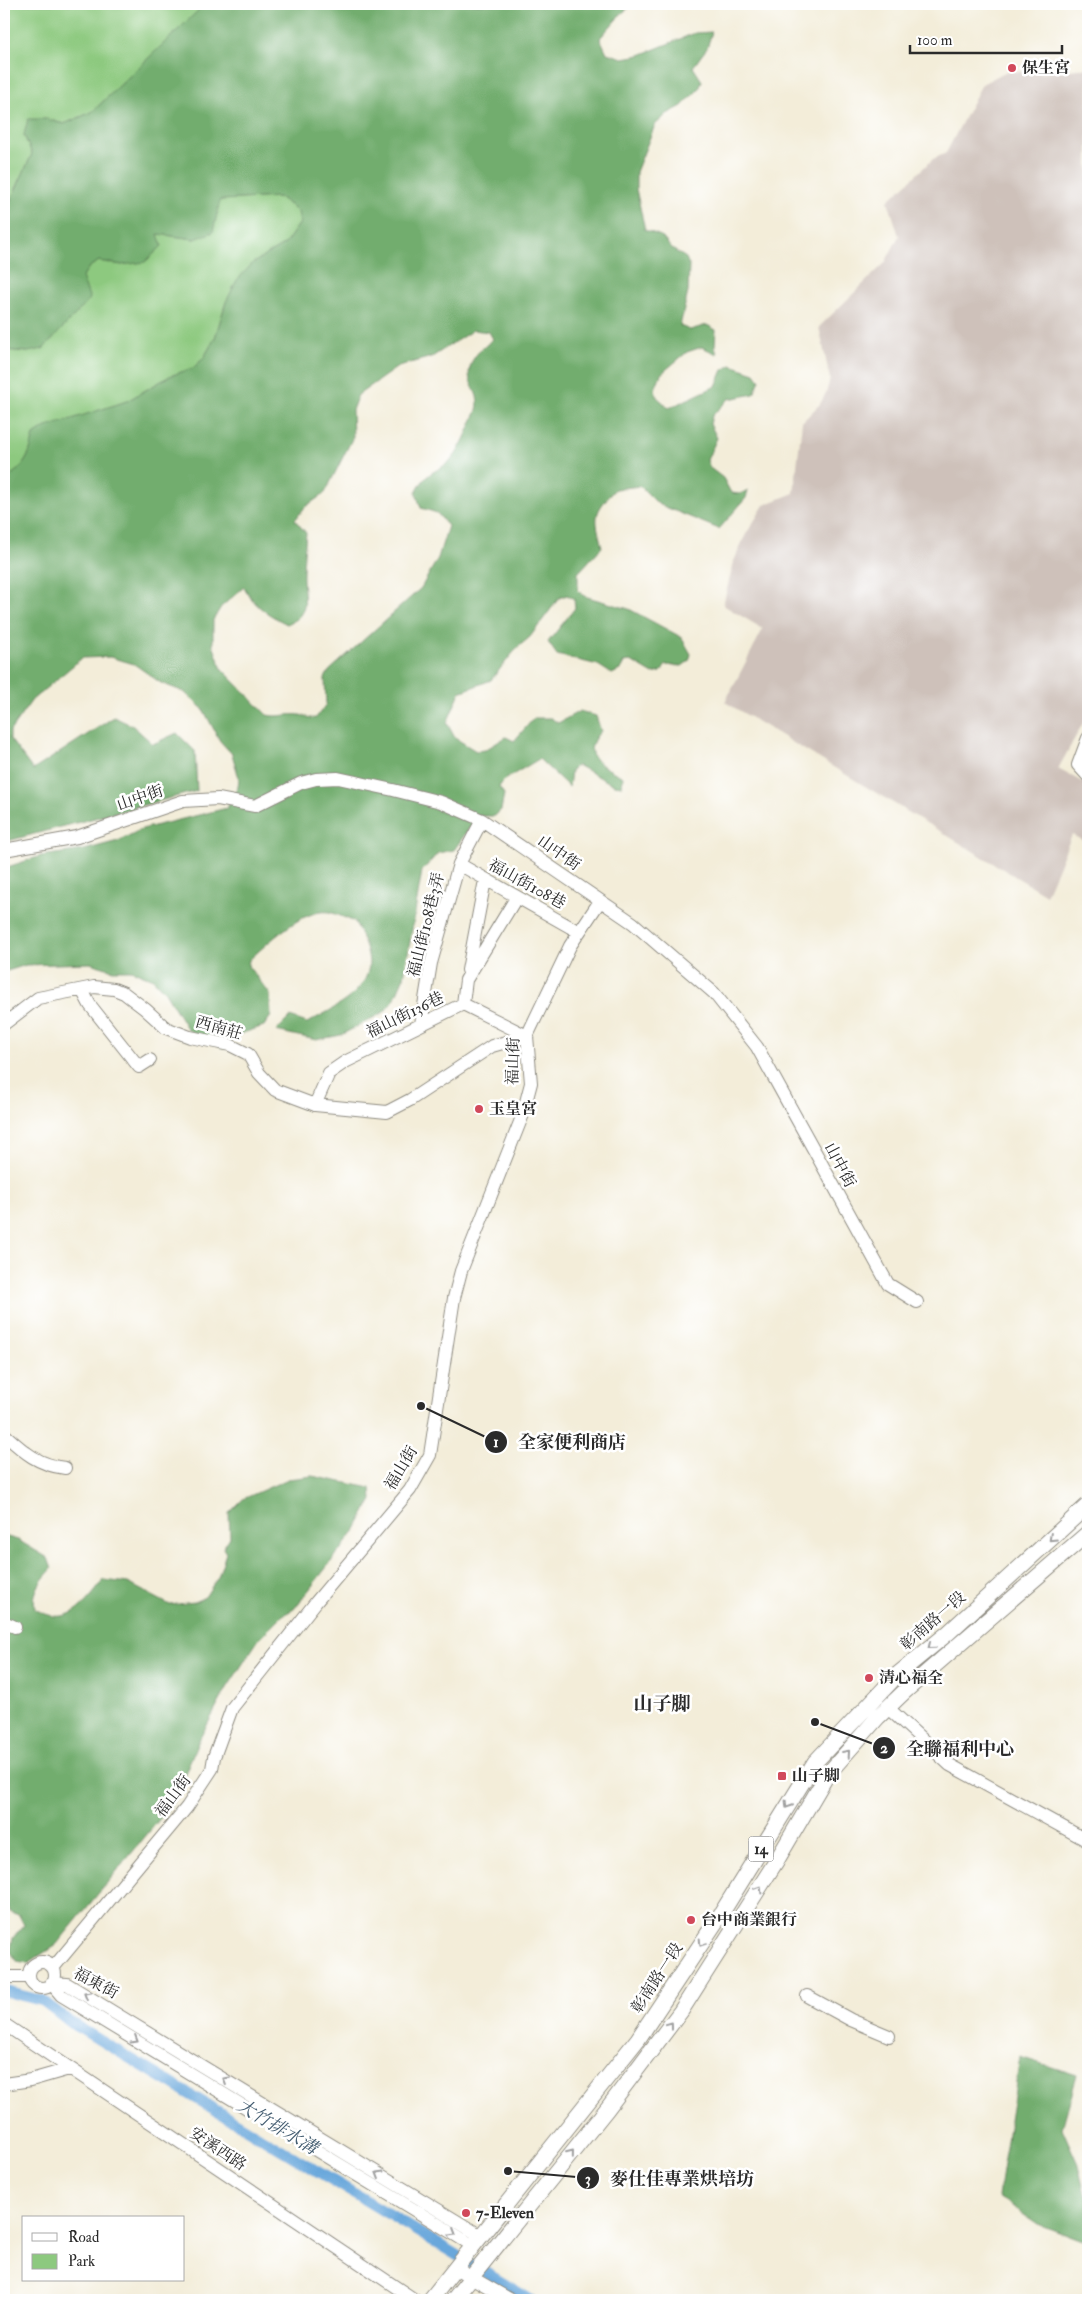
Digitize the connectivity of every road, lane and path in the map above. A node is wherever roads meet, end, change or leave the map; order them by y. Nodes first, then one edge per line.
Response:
1 (1088, 738) edge
2 (1088, 776) edge
3 (482, 820) junction
4 (4, 850) edge
5 (459, 864) junction
6 (485, 880) junction
7 (516, 898) junction
8 (600, 900) junction
9 (579, 932) junction
10 (466, 980) junction
11 (82, 990) junction
12 (462, 1004) junction
13 (4, 1024) edge
14 (421, 1024) junction
15 (527, 1036) junction
16 (150, 1060) dead end
17 (315, 1105) junction
18 (917, 1302) dead end
19 (4, 1434) edge
20 (65, 1468) dead end
21 (1088, 1505) edge
22 (1088, 1532) edge
23 (888, 1708) junction
24 (1088, 1841) edge
25 (53, 1968) junction
26 (4, 1977) edge
27 (29, 1978) junction
28 (51, 1983) junction
29 (807, 1996) dead end
30 (4, 2024) edge
31 (889, 2036) dead end
32 (68, 2069) junction
33 (4, 2084) edge
34 (477, 2240) junction
35 (495, 2245) junction
36 (485, 2258) junction
37 (455, 2268) junction
38 (470, 2277) junction
39 (414, 2300) edge
40 (430, 2300) edge
41 (453, 2300) edge
42 (511, 2300) edge

1 - 2 street
3 - 4 street, 山中街
3 - 5 street, 福山街108巷3弄
3 - 8 street, 山中街
5 - 6 street, 福山街108巷
5 - 14 street, 福山街108巷3弄
6 - 7 street, 福山街108巷
6 - 10 street
7 - 9 street, 福山街108巷
7 - 10 street
8 - 9 street, 福山街
8 - 18 street, 山中街
9 - 15 street, 福山街
10 - 12 street
11 - 13 street, 西南莊
11 - 16 street
11 - 17 street, 西南莊
12 - 14 street, 福山街136巷
12 - 15 street, 福山街136巷
14 - 17 street, 福山街136巷
15 - 17 street, 西南莊
15 - 25 street, 福山街
19 - 20 street
21 -> 34 main road, 彰南路一段 / 14
22 - 23 main road, 14
23 - 24 street
35 -> 23 main road, 14
25 - 27 street
25 - 28 street
26 - 27 street
27 - 28 street
28 - 34 street, 福東街
29 - 31 street
30 - 32 street, 安溪西路
32 - 33 street
32 - 39 street, 安溪西路
34 - 35 main road, 福東街
34 - 36 main road
34 - 37 main road, 14
35 - 36 main road, 14
36 - 38 main road, 14
37 - 38 street
37 - 40 main road, 14
38 - 41 main road, 14
38 - 42 street

